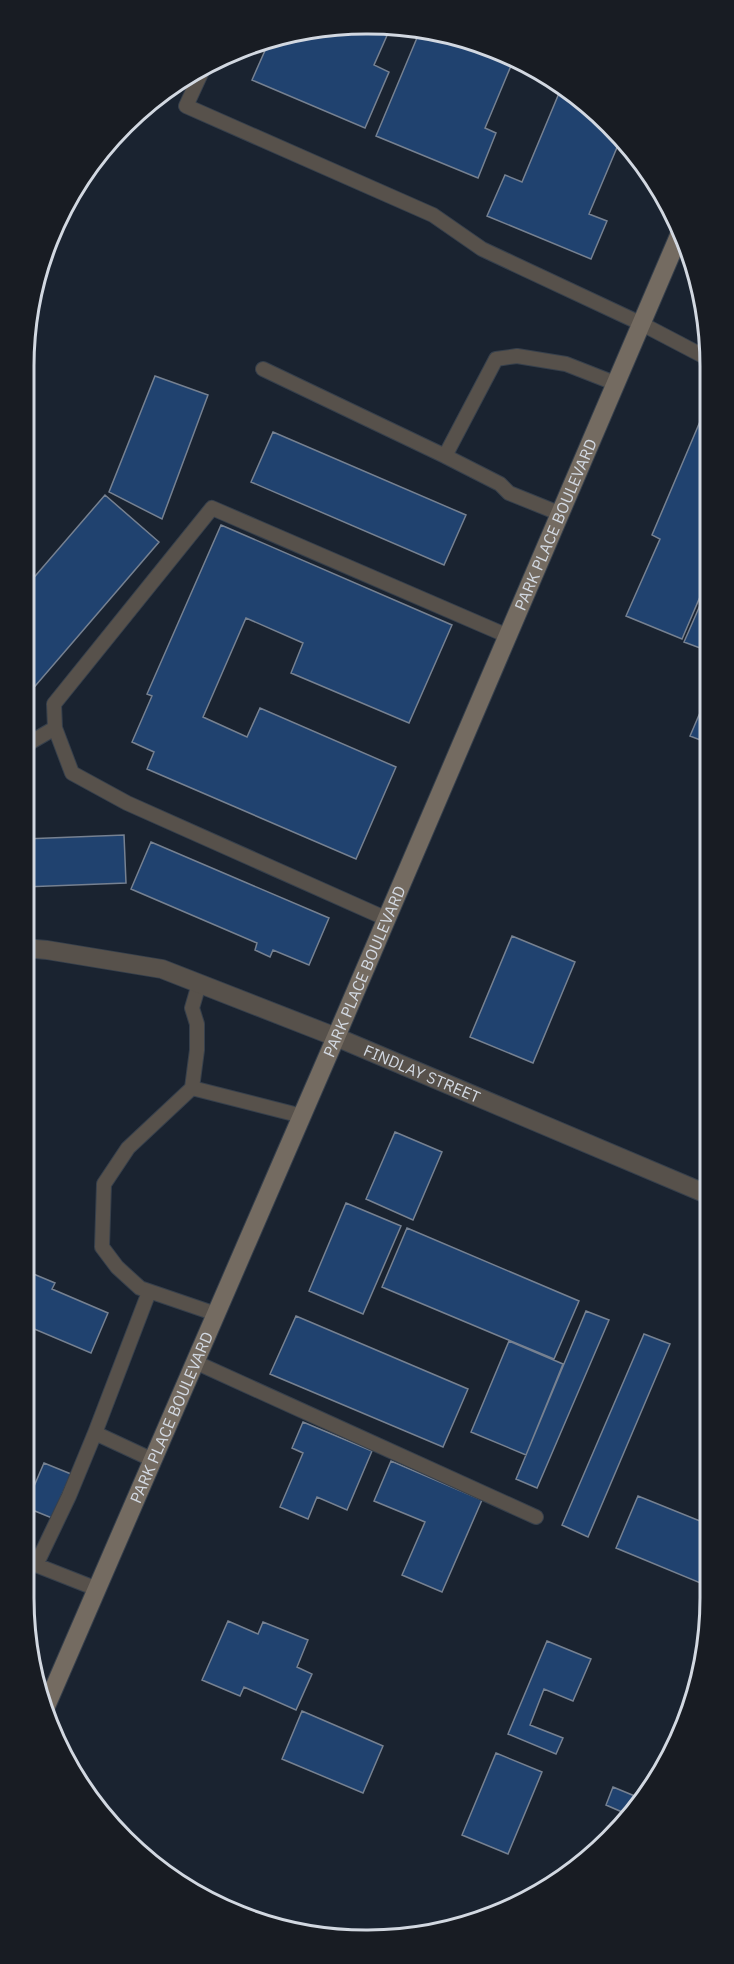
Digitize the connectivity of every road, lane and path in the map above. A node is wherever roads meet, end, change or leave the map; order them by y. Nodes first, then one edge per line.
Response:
1 (197, 81) edge
2 (676, 244) edge
3 (642, 324) junction
4 (699, 354) edge
5 (263, 369) dead end
6 (617, 384) junction
7 (445, 456) junction
8 (561, 514) junction
9 (508, 636) junction
10 (55, 728) junction
11 (34, 740) edge
12 (387, 919) junction
13 (34, 949) edge
14 (199, 984) junction
15 (336, 1038) junction
16 (192, 1088) junction
17 (302, 1116) junction
18 (700, 1191) edge
19 (149, 1292) junction
20 (216, 1314) junction
21 (195, 1362) junction
22 (94, 1433) junction
23 (153, 1460) junction
24 (536, 1517) dead end
25 (97, 1589) junction
26 (50, 1697) edge

1 - 3 lane
2 - 3 street, PARK PLACE BOULEVARD
3 - 4 lane
3 - 6 street, PARK PLACE BOULEVARD
5 - 7 lane
6 - 7 lane
6 - 8 street, PARK PLACE BOULEVARD
7 - 8 lane
8 - 9 street, PARK PLACE BOULEVARD
9 - 10 lane
9 - 12 street, PARK PLACE BOULEVARD
10 - 11 lane
10 - 12 lane
12 - 15 street, PARK PLACE BOULEVARD
13 - 14 street, FINDLAY STREET
14 - 15 street, FINDLAY STREET
14 - 16 lane
15 - 17 street, PARK PLACE BOULEVARD
15 - 18 street, FINDLAY STREET
16 - 17 lane
16 - 19 lane
17 - 20 street, PARK PLACE BOULEVARD
19 - 20 lane
19 - 22 lane
20 - 21 street, PARK PLACE BOULEVARD
21 - 23 street, PARK PLACE BOULEVARD
21 - 24 lane
22 - 23 lane
22 - 25 lane
23 - 25 street, PARK PLACE BOULEVARD
25 - 26 street, PARK PLACE BOULEVARD

